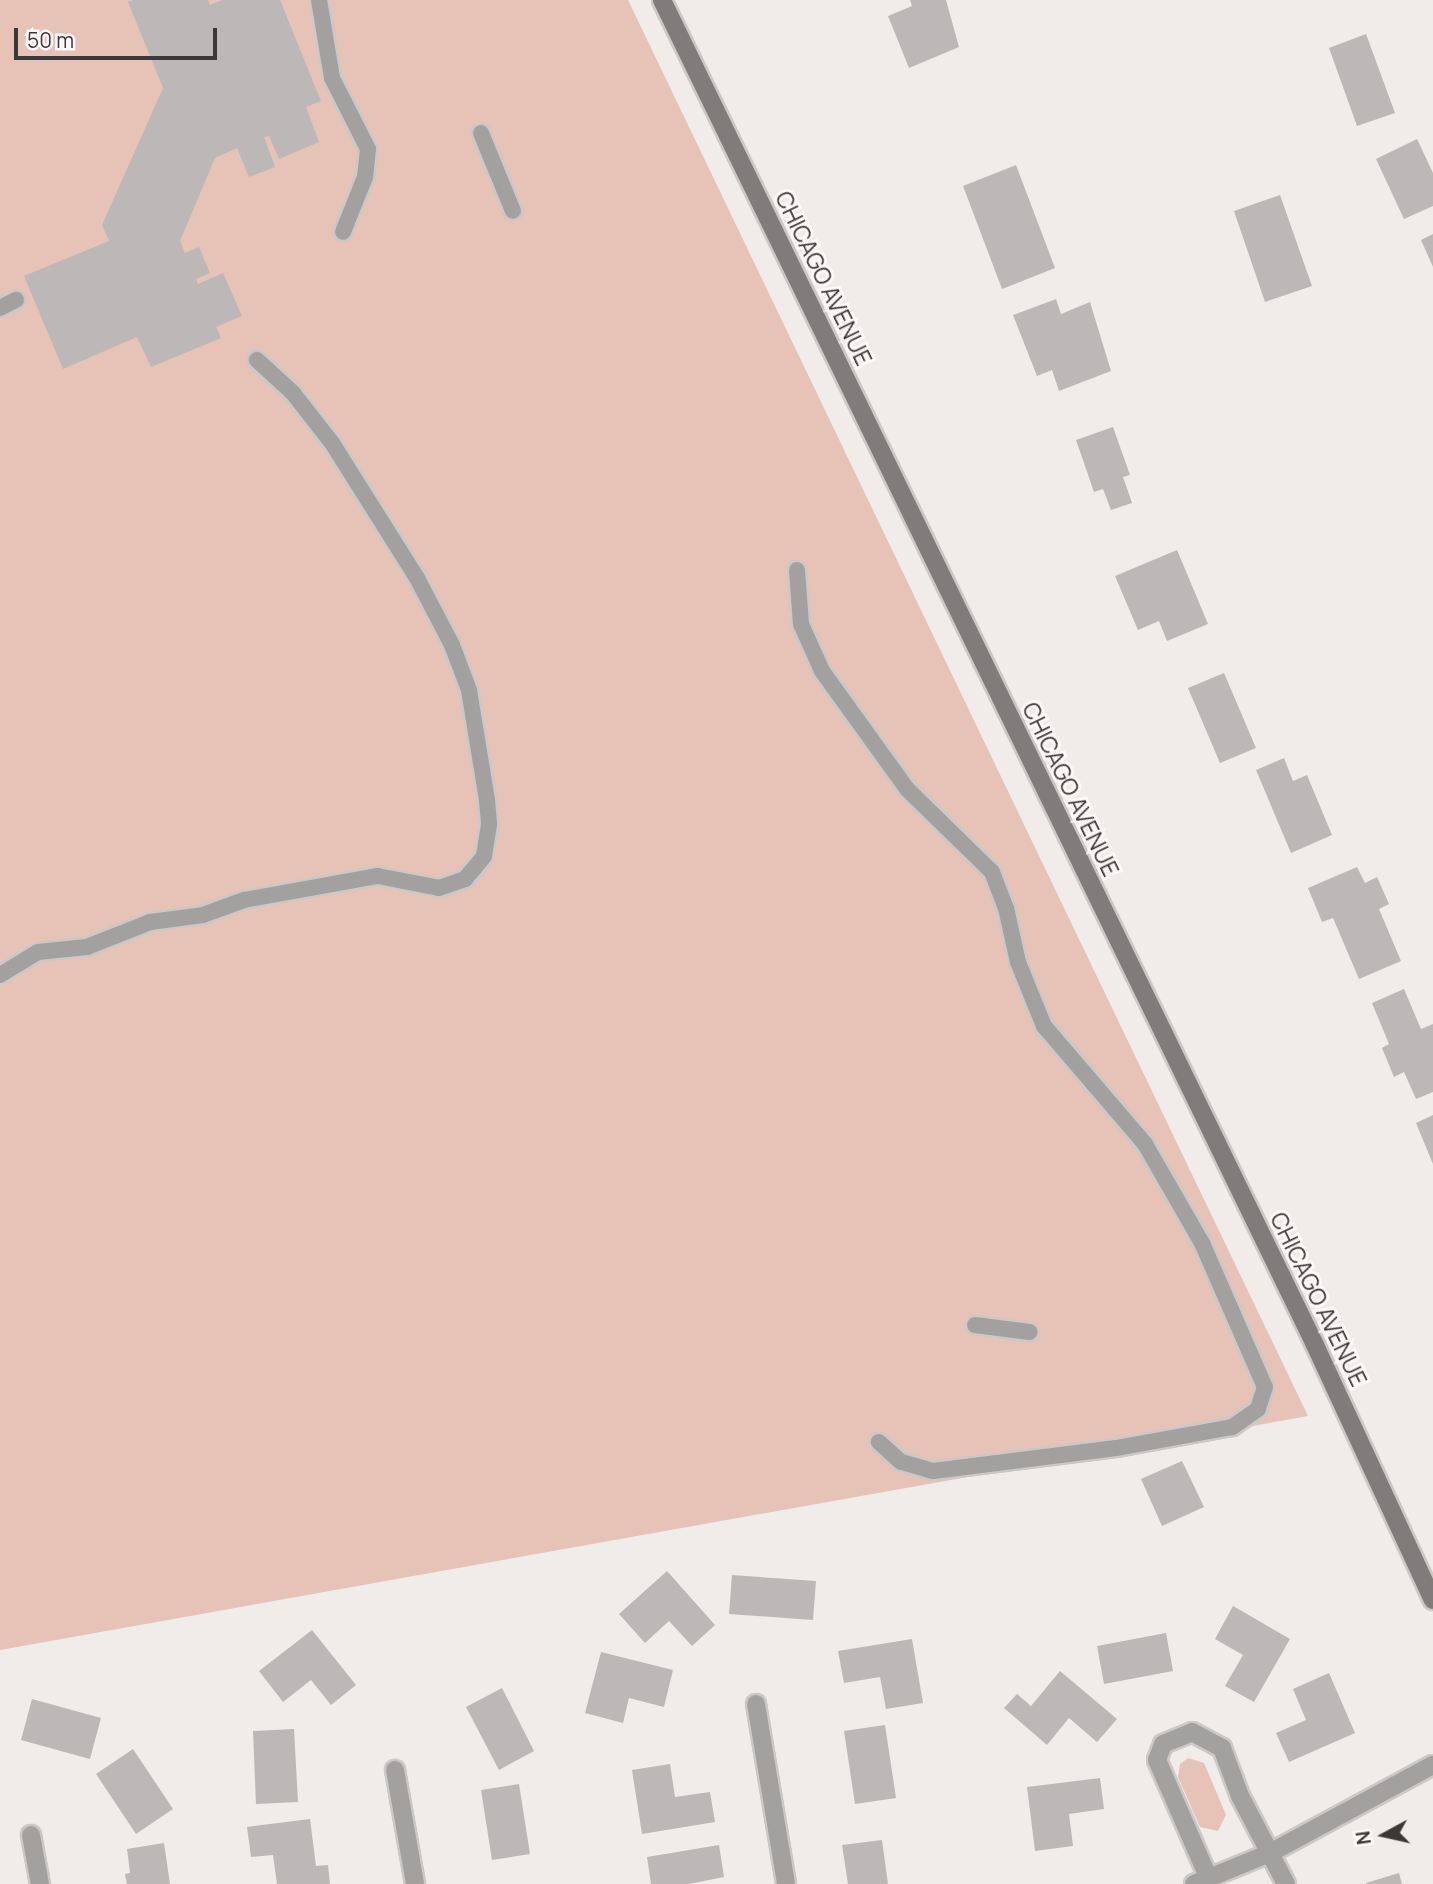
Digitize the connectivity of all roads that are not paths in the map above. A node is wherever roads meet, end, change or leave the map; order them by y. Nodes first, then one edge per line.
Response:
1 (319, 0) edge
2 (662, 0) edge
3 (481, 133) dead end
4 (513, 211) dead end
5 (343, 232) dead end
6 (16, 300) dead end
7 (0, 308) edge
8 (257, 360) dead end
9 (797, 570) dead end
10 (0, 975) edge
11 (975, 1325) dead end
12 (1030, 1332) dead end
13 (879, 1442) dead end
14 (1433, 1600) edge
15 (756, 1704) dead end
16 (1433, 1765) edge
17 (395, 1770) dead end
18 (31, 1835) dead end
19 (1270, 1853) junction
20 (1201, 1882) edge
21 (40, 1884) edge
22 (415, 1884) edge
23 (786, 1884) edge
24 (1286, 1884) edge

1 - 5 lane
2 - 14 main road, CHICAGO AVENUE
3 - 4 lane
6 - 7 lane
8 - 10 lane
9 - 13 lane
11 - 12 lane
15 - 23 street
16 - 19 street
17 - 22 street
18 - 21 street
19 - 20 street
19 - 20 street
19 - 24 street

